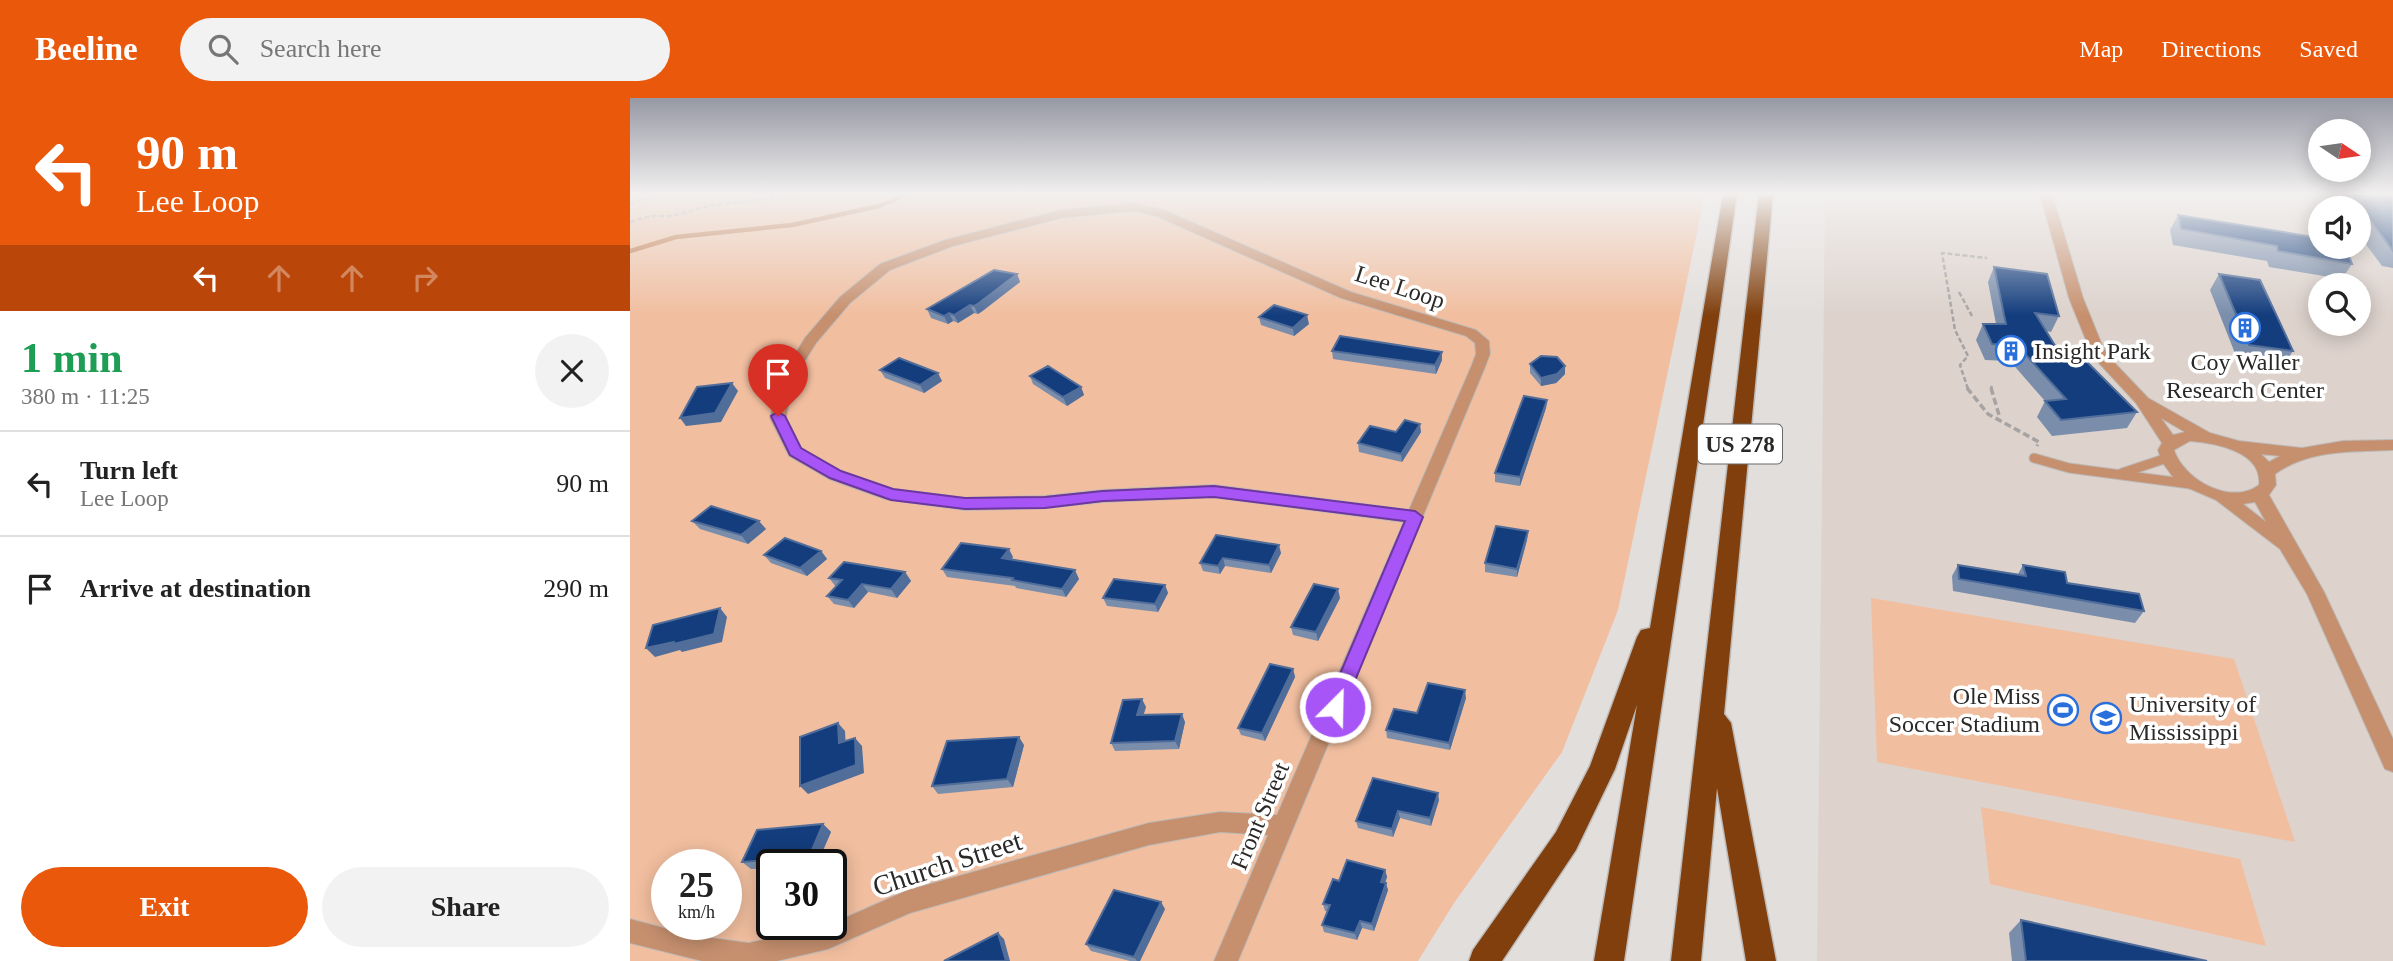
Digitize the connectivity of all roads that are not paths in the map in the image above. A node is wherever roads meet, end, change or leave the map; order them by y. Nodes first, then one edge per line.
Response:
1 (983, 234) edge
2 (1208, 234) edge
3 (1724, 234) edge
4 (1762, 234) edge
5 (2058, 234) edge
6 (1482, 341) joint
7 (2141, 400) junction
8 (2205, 436) junction
9 (2393, 445) edge
10 (2236, 446) junction
11 (2169, 450) junction
12 (2306, 452) junction
13 (2035, 458) dead end
14 (2266, 472) junction
15 (2113, 475) junction
16 (2192, 484) junction
17 (2260, 494) junction
18 (2220, 495) junction
19 (1415, 517) junction
20 (2289, 550) junction
21 (1668, 582) junction
22 (1714, 694) junction
23 (2393, 762) edge
24 (1285, 825) junction
25 (630, 931) edge
26 (1226, 961) edge
27 (1485, 961) edge
28 (1609, 961) edge
29 (1686, 961) edge
30 (1761, 961) edge

1 - 19 street, Lee Loop
2 - 6 street, Lee Loop
3 - 21 highway, US 278
4 - 22 highway, US 278
5 - 7 street
6 - 19 street, Front Street
7 - 8 street
7 - 11 street
8 - 10 street
8 - 11 street
9 - 12 street
10 - 12 street
10 - 14 street
11 - 15 lane
11 - 16 street
12 - 14 street
13 - 15 lane
14 - 17 street
15 - 16 lane
16 - 18 street
17 - 18 street
17 - 20 street
18 - 20 street
19 - 24 street, Front Street
20 - 23 street
21 - 27 highway
21 - 28 highway, US 278
22 - 29 highway, US 278
22 - 30 highway
24 - 25 street, Church Street
24 - 26 street, Front Street

